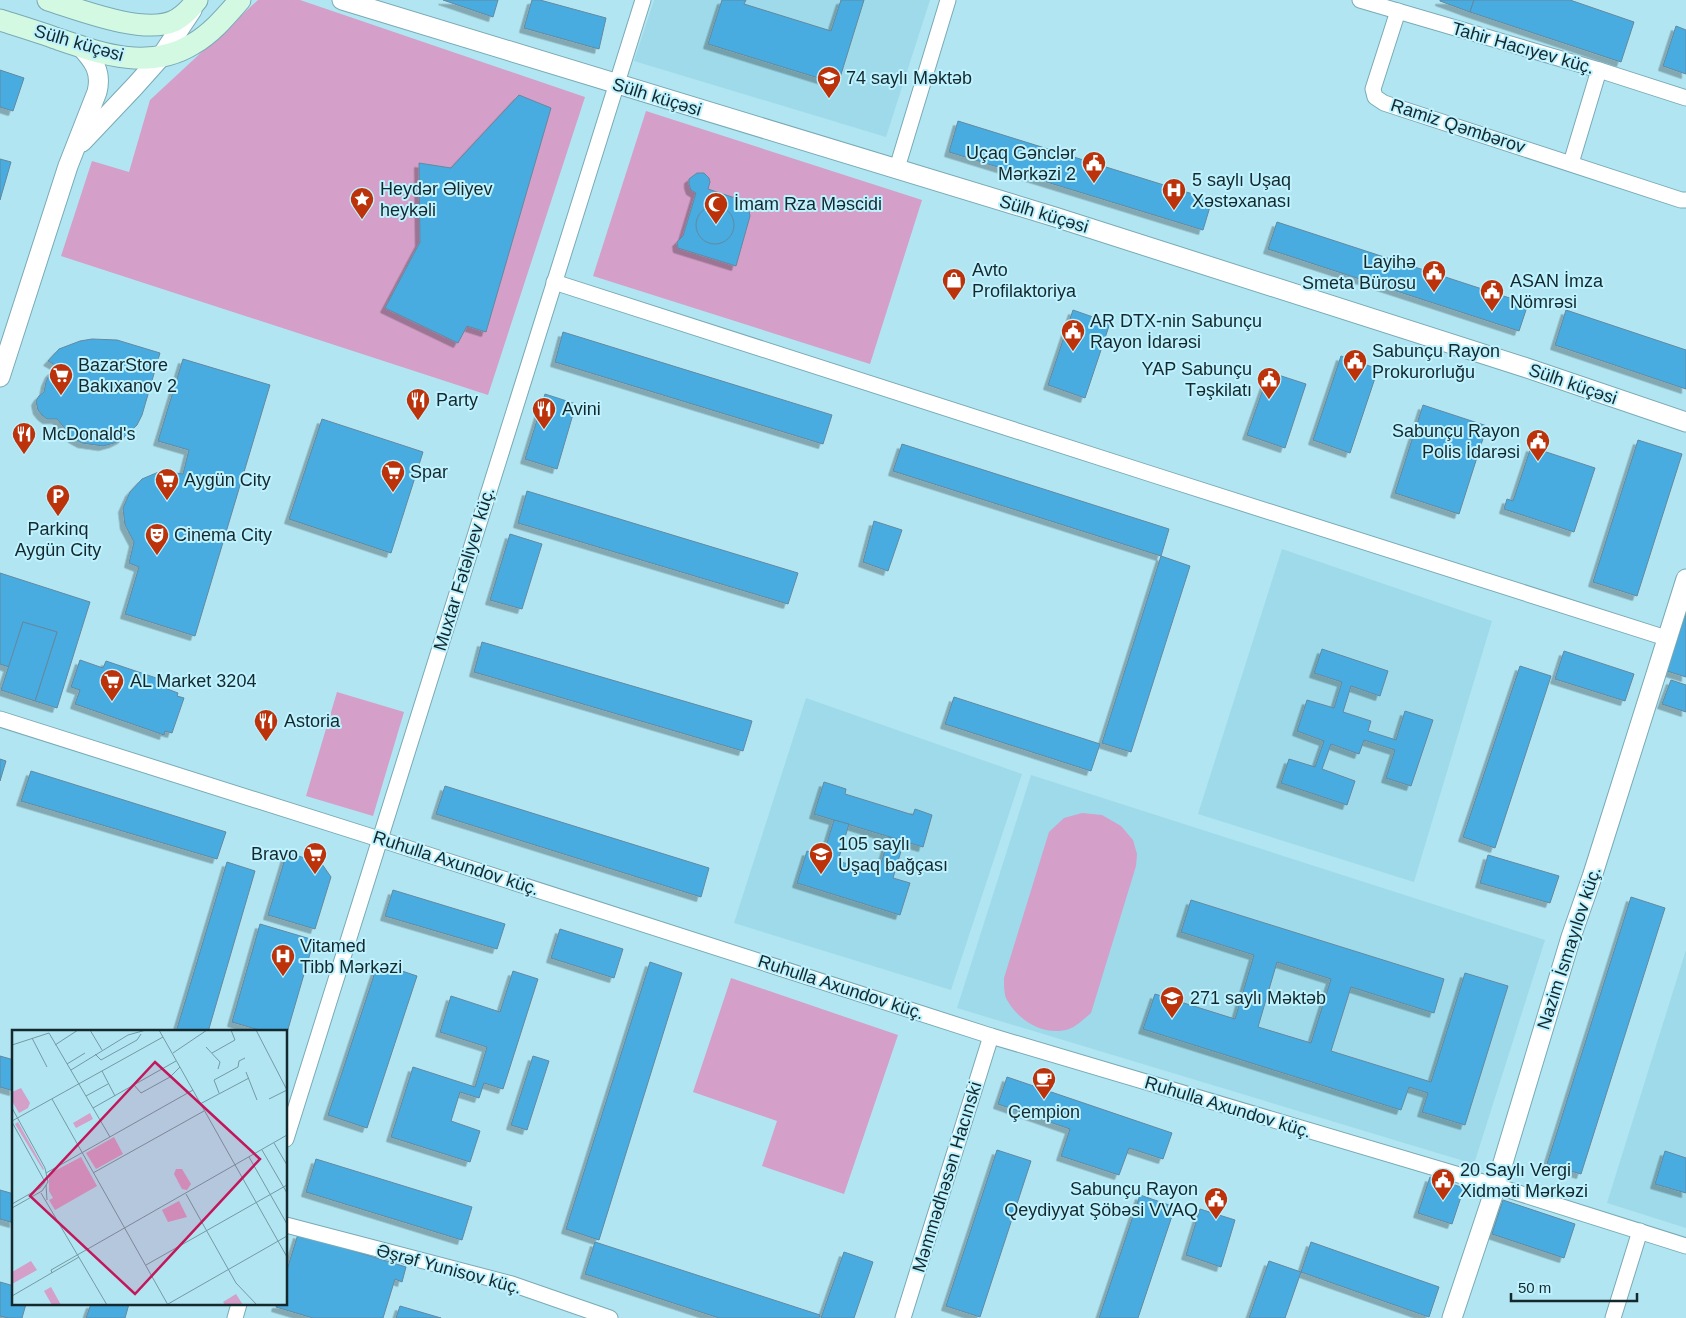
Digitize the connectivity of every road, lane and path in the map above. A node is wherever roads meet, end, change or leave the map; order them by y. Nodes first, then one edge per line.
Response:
1 (48, 0) edge
2 (197, 0) edge
3 (240, 0) edge
4 (342, 0) edge
5 (643, 0) edge
6 (948, 0) edge
7 (1360, 0) edge
8 (69, 6) junction
9 (1398, 11) junction
10 (0, 20) edge
11 (58, 39) junction
12 (80, 46) junction
13 (160, 58) junction
14 (1599, 70) junction
15 (616, 84) junction
16 (1686, 98) edge
17 (71, 160) junction
18 (1571, 163) junction
19 (897, 168) junction
20 (1686, 200) edge
21 (554, 282) junction
22 (0, 377) edge
23 (1686, 422) edge
24 (1686, 579) edge
25 (1666, 638) junction
26 (0, 719) edge
27 (379, 838) junction
28 (991, 1036) junction
29 (288, 1133) edge
30 (1496, 1186) junction
31 (288, 1225) edge
32 (1640, 1232) junction
33 (1686, 1246) edge
34 (610, 1318) edge
35 (903, 1318) edge
36 (1452, 1318) edge
37 (1613, 1318) edge

1 - 8 main road, Sülh küçəsi
2 - 8 main road, Sülh küçəsi
2 - 13 street
3 - 13 main road, Sülh küçəsi
4 - 15 street, Sülh küçəsi
5 - 15 street, Muxtar Fətəliyev küç.
6 - 19 street
7 - 9 street, Tahir Hacıyev küç.
8 - 11 main road
9 - 14 street, Tahir Hacıyev küç.
9 - 18 street, Ramiz Qəmbərov
10 - 11 main road, Sülh küçəsi
11 - 12 main road, Sülh küçəsi
12 - 13 main road, Sülh küçəsi
12 - 17 street
13 - 17 street
14 - 16 street, Tahir Hacıyev küç.
14 - 18 street
15 - 19 street, Sülh küçəsi
15 - 21 street, Muxtar Fətəliyev küç.
17 - 22 street
18 - 20 street, Ramiz Qəmbərov
19 - 23 street, Sülh küçəsi
21 - 25 street
21 - 27 street, Muxtar Fətəliyev küç.
24 - 25 street, Nazim İsmayılov küç.
25 - 30 street, Nazim İsmayılov küç.
26 - 27 street, Ruhulla Axundov küç.
27 - 28 street, Ruhulla Axundov küç.
27 - 29 street, Muxtar Fətəliyev küç.
28 - 30 street, Ruhulla Axundov küç.
28 - 35 street, Məmmədhəsən Hacınski
30 - 32 street, Ruhulla Axundov küç.
30 - 36 street, Nazim İsmayılov küç.
31 - 34 street, Əşrəf Yunisov küç.
32 - 33 street, Ruhulla Axundov küç.
32 - 37 street

